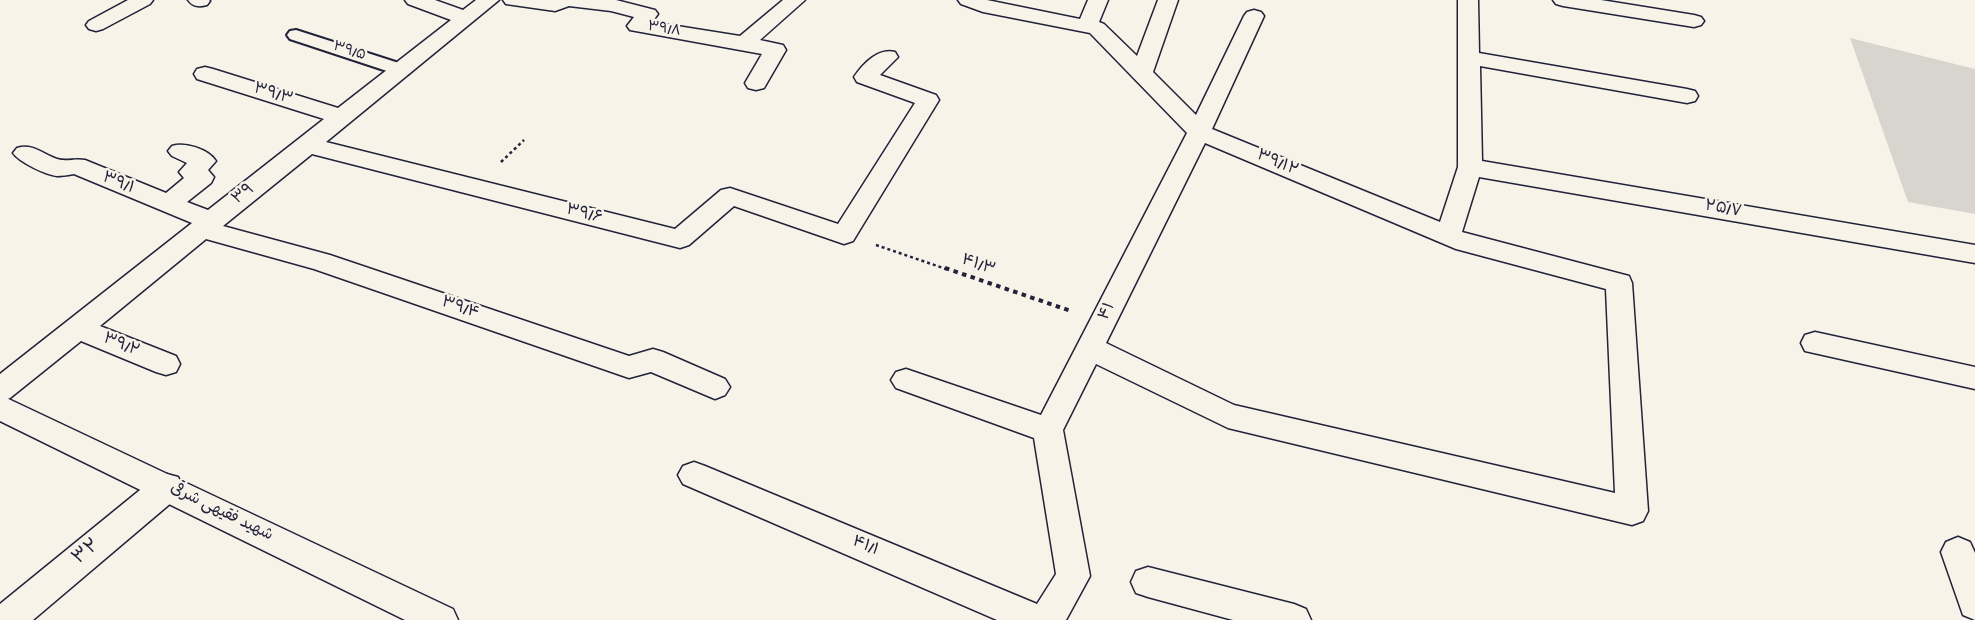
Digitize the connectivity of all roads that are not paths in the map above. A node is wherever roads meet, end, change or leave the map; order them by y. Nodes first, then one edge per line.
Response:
1 (142, 0) edge
2 (415, 0) edge
3 (489, 0) edge
4 (513, 0) edge
5 (795, 0) edge
6 (968, 0) edge
7 (1098, 0) edge
8 (1168, 0) edge
9 (1468, 0) edge
10 (1563, 0) edge
11 (1254, 16) dead end
12 (466, 18) junction
13 (1694, 21) dead end
14 (96, 25) dead end
15 (1087, 26) junction
16 (296, 35) dead end
17 (744, 43) junction
18 (887, 57) dead end
19 (1469, 58) junction
20 (402, 70) junction
21 (1142, 73) junction
22 (204, 74) dead end
23 (756, 83) dead end
24 (1687, 96) dead end
25 (342, 117) junction
26 (1199, 132) junction
27 (307, 145) junction
28 (180, 151) dead end
29 (25, 153) dead end
30 (1470, 167) junction
31 (168, 204) junction
32 (206, 225) junction
33 (1448, 236) junction
34 (1975, 254) edge
35 (77, 328) junction
36 (1815, 343) dead end
37 (1090, 348) junction
38 (166, 364) dead end
39 (1975, 378) edge
40 (906, 380) dead end
41 (715, 387) dead end
42 (0, 390) edge
43 (0, 408) edge
44 (1048, 430) junction
45 (694, 475) dead end
46 (167, 487) junction
47 (1958, 552) dead end
48 (1148, 582) dead end
49 (1975, 604) edge
50 (7, 620) edge
51 (441, 620) edge
52 (1036, 620) edge
53 (1047, 620) edge
54 (1294, 620) edge

1 - 14 street
2 - 12 street
3 - 12 street, ۳۹
4 - 17 street, ۳۹/۸
5 - 17 street
6 - 15 street, ۳۹/۱۲
7 - 15 street
8 - 21 street
9 - 19 street
10 - 13 street
11 - 26 street, ۴۱
12 - 20 street, ۳۹
15 - 21 street, ۳۹/۱۲
16 - 20 lane, ۳۹/۵
17 - 23 street, ۳۹/۸
18 - 27 street, ۳۹/۶
19 - 24 street
19 - 30 street
20 - 25 street, ۳۹
21 - 26 street, ۳۹/۱۲
22 - 25 street, ۳۹/۳
25 - 27 street, ۳۹
26 - 33 street, ۳۹/۱۲
26 - 37 street, ۴۱
27 - 32 street, ۳۹
28 - 31 street
29 - 31 street, ۳۹/۱
30 - 33 street
30 - 34 street, ۲۵/۷
31 - 32 street, ۳۹/۱
32 - 35 street, ۳۹
32 - 41 street, ۳۹/۴
33 - 37 street, ۳۹/۱۲
35 - 38 street, ۳۹/۲
35 - 42 street, ۳۹
36 - 39 street
37 - 44 street, ۴۱
40 - 44 street
43 - 46 street, شهید فقیهی شرقی
44 - 53 street
45 - 52 street, ۴۱/۱
46 - 50 street, ۳۲
46 - 51 street, شهید فقیهی شرقی
47 - 49 street
48 - 54 street

